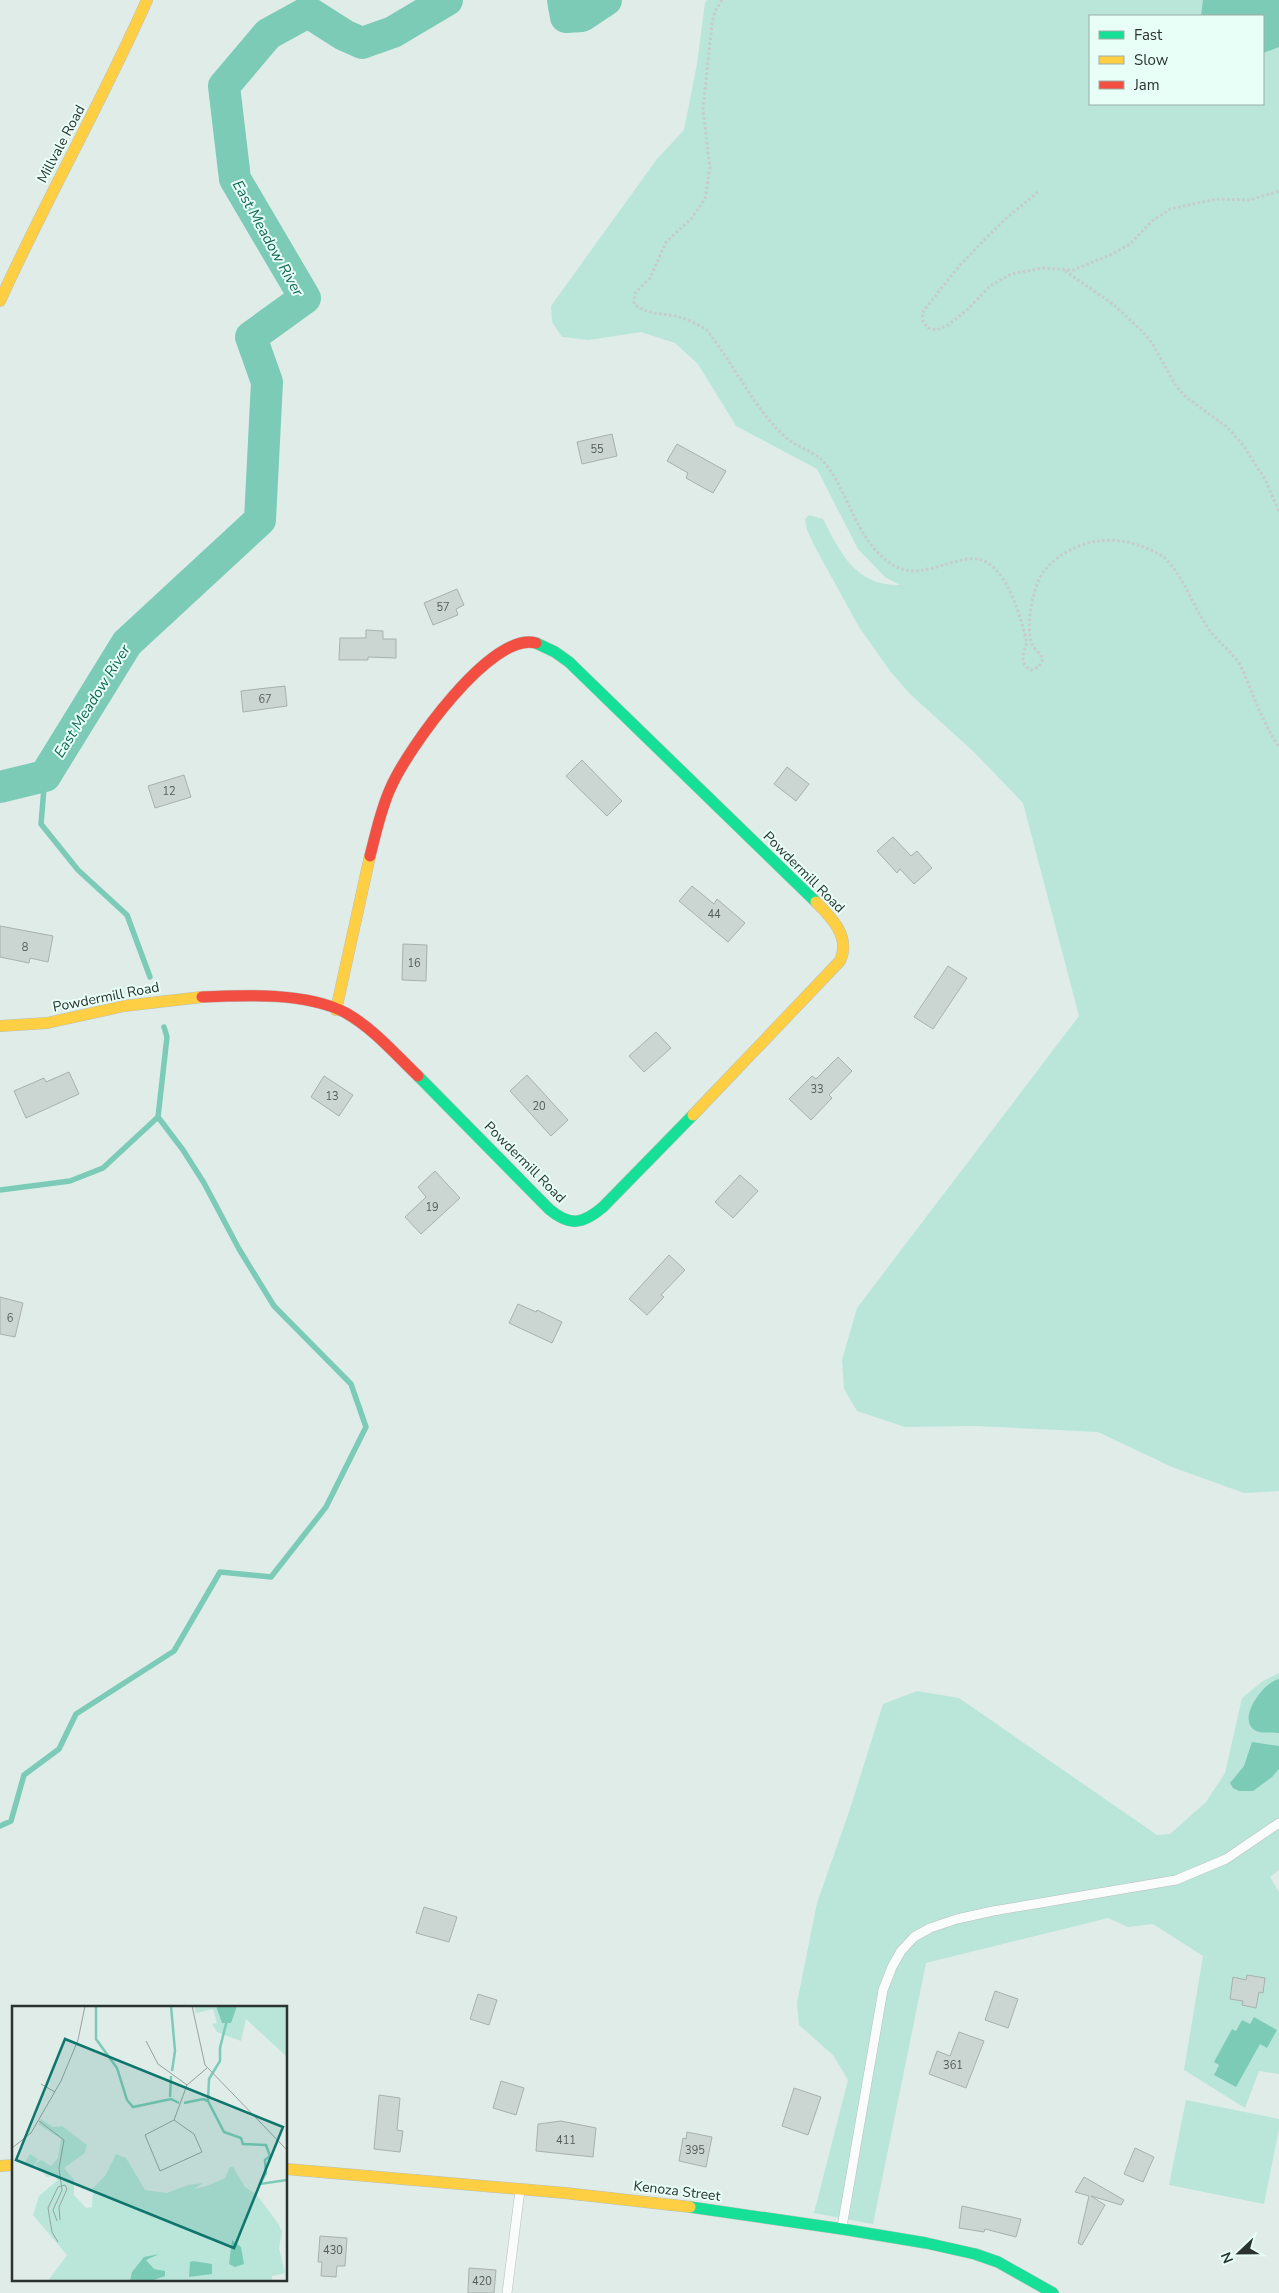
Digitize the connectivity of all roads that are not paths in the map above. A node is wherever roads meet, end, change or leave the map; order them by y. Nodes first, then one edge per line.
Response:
1 (147, 0) edge
2 (0, 301) edge
3 (336, 1010) junction
4 (0, 1026) edge
5 (1279, 1823) edge
6 (288, 2169) edge
7 (520, 2190) junction
8 (842, 2229) junction
9 (508, 2293) edge
10 (1053, 2293) edge

1 - 2 street, Millvale Road
3 - 3 street, Powdermill Road
3 - 4 street, Powdermill Road
5 - 8 lane
6 - 7 street, Kenoza Street
7 - 8 street, Kenoza Street
7 - 9 lane
8 - 10 street, Kenoza Street

